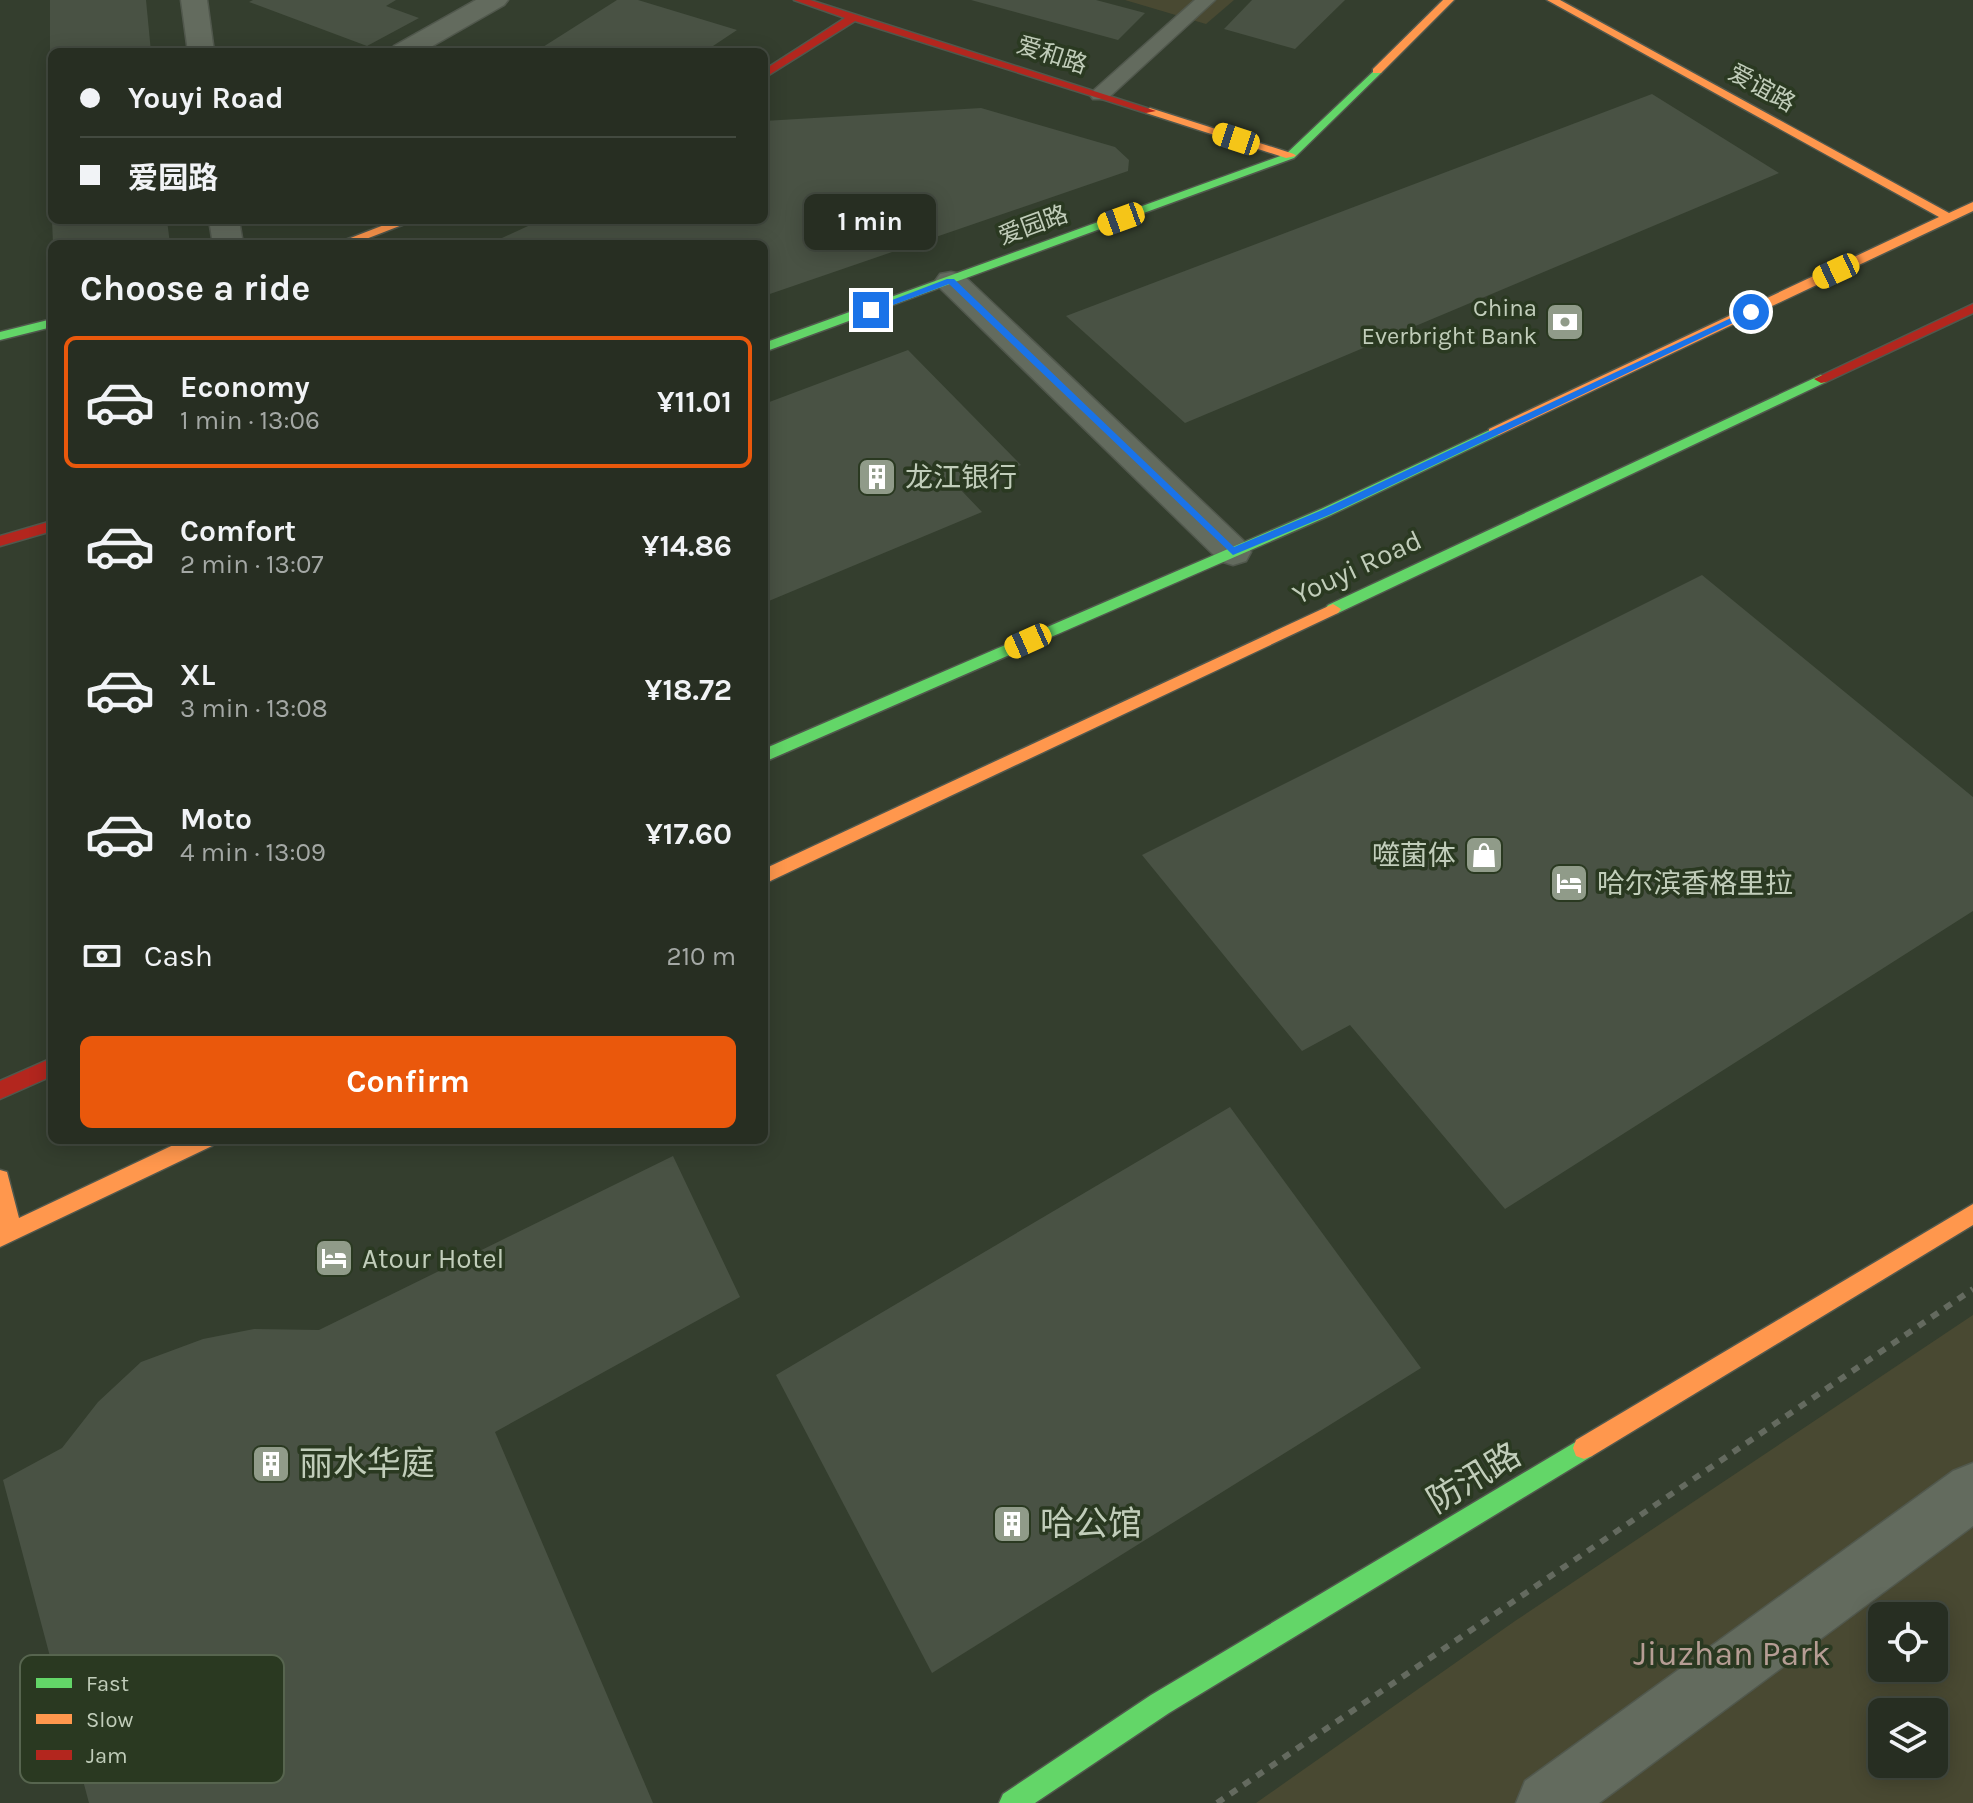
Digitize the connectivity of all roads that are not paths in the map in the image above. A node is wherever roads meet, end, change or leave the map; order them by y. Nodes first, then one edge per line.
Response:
1 (194, 0) edge
2 (495, 0) edge
3 (799, 0) edge
4 (1449, 0) edge
5 (1552, 0) edge
6 (1200, 1) edge
7 (854, 17) junction
8 (200, 48) edge
9 (410, 48) edge
10 (768, 72) edge
11 (1100, 95) junction
12 (1290, 156) junction
13 (1973, 206) edge
14 (1950, 218) junction
15 (398, 224) edge
16 (352, 240) edge
17 (951, 281) junction
18 (1973, 308) edge
19 (48, 324) edge
20 (0, 336) edge
21 (768, 347) edge
22 (48, 527) edge
23 (0, 541) edge
24 (1233, 552) junction
25 (768, 754) edge
26 (768, 875) edge
27 (48, 1069) edge
28 (0, 1090) edge
29 (197, 1144) edge
30 (0, 1179) edge
31 (1973, 1214) edge
32 (6, 1234) edge
33 (1973, 1491) edge
34 (1012, 1803) edge
35 (1547, 1803) edge

1 - 8 street
2 - 9 street
3 - 7 main road, 爱和路
4 - 12 main road, 爱园路
5 - 14 main road, 爱谊路
6 - 11 lane
7 - 10 main road
7 - 11 main road, 爱和路
11 - 12 main road, 爱和路
12 - 17 main road, 爱园路
13 - 14 main road
14 - 24 main road
15 - 16 main road
17 - 21 main road, 爱园路
17 - 24 street
18 - 26 main road, Youyi Road
19 - 20 main road
22 - 23 main road
24 - 25 main road
27 - 28 main road
29 - 32 main road
30 - 32 main road
31 - 34 main road, 防汛路
33 - 35 street

